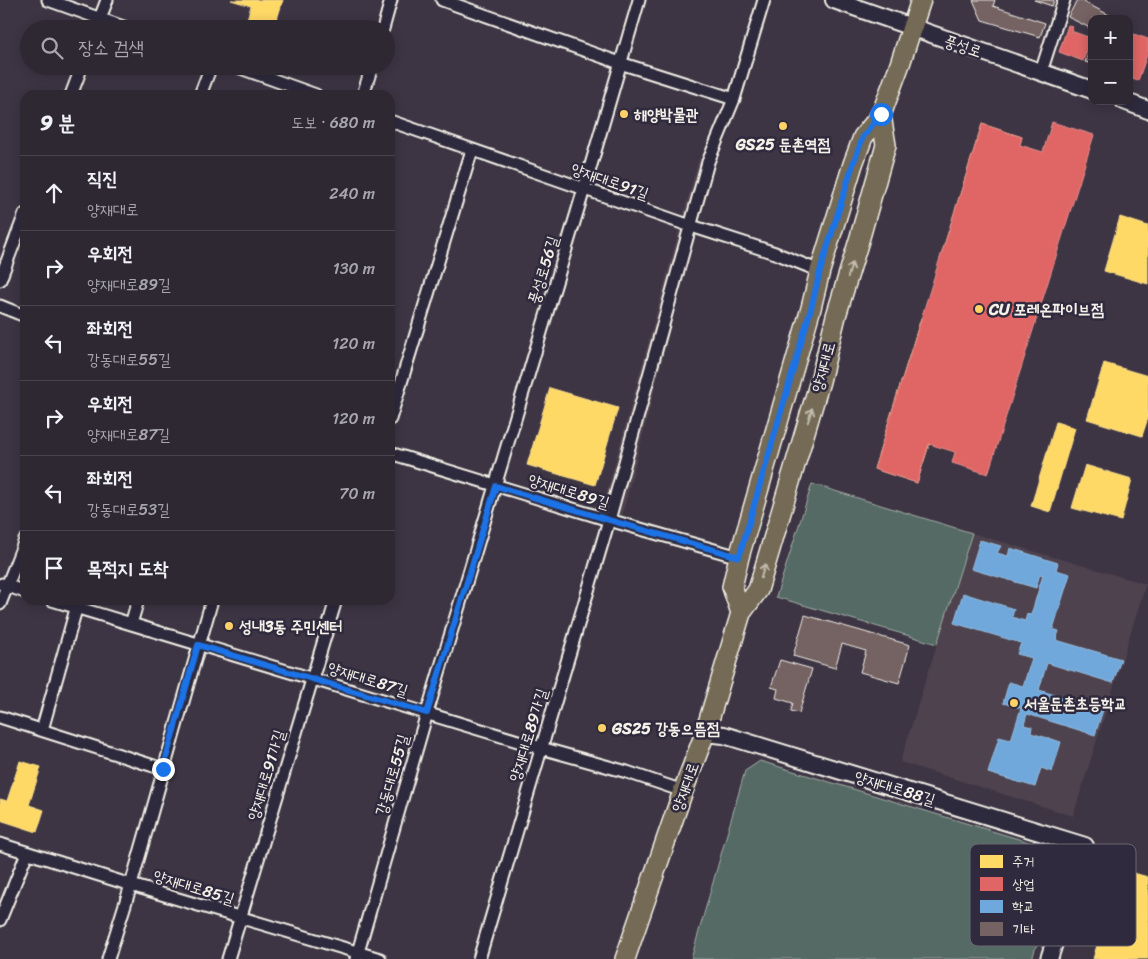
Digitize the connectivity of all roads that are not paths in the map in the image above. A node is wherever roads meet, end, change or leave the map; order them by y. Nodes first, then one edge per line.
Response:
1 (48, 0) edge
2 (107, 0) edge
3 (391, 0) edge
4 (442, 0) edge
5 (639, 0) edge
6 (764, 0) edge
7 (834, 0) edge
8 (921, 0) edge
9 (1064, 0) edge
10 (90, 20) edge
11 (100, 20) edge
12 (385, 20) edge
13 (911, 27) junction
14 (620, 63) junction
15 (1041, 72) junction
16 (79, 75) edge
17 (208, 75) edge
18 (260, 75) edge
19 (369, 75) edge
20 (1088, 89) edge
21 (73, 90) edge
22 (202, 90) edge
23 (302, 90) edge
24 (365, 90) edge
25 (734, 99) junction
26 (1133, 104) edge
27 (1148, 110) edge
28 (881, 114) junction
29 (395, 123) edge
30 (472, 150) junction
31 (584, 189) junction
32 (690, 225) junction
33 (20, 227) edge
34 (820, 271) junction
35 (0, 280) edge
36 (0, 306) edge
37 (20, 314) edge
38 (395, 403) edge
39 (395, 455) edge
40 (496, 486) junction
41 (609, 520) junction
42 (20, 550) edge
43 (739, 557) junction
44 (3, 585) edge
45 (20, 590) edge
46 (0, 604) edge
47 (77, 605) edge
48 (80, 605) edge
49 (137, 605) edge
50 (210, 605) edge
51 (334, 605) edge
52 (741, 613) junction
53 (131, 624) junction
54 (198, 645) junction
55 (312, 679) junction
56 (427, 713) junction
57 (0, 717) edge
58 (42, 730) junction
59 (704, 733) junction
60 (541, 748) junction
61 (163, 769) junction
62 (683, 791) junction
63 (0, 844) edge
64 (1078, 844) edge
65 (27, 853) junction
66 (131, 885) junction
67 (240, 918) junction
68 (0, 920) edge
69 (1053, 946) edge
70 (357, 956) edge
71 (108, 959) edge
72 (228, 959) edge
73 (380, 959) edge
74 (479, 959) edge
75 (625, 959) edge
76 (1049, 959) edge

1 - 10 street
2 - 11 street
3 - 12 street
4 - 14 street
5 - 14 street, 풍성로56길
6 - 25 street, 양재대로89가길
7 - 13 street, 풍성로
8 - 13 main road, 양재대로
9 - 15 street
13 - 15 street, 풍성로
13 - 28 main road, 양재대로
14 - 25 street
14 - 31 street, 풍성로56길
15 - 20 street, 풍성로
16 - 21 street
17 - 22 street
18 - 23 street
19 - 24 street
25 - 32 street, 양재대로89가길
26 - 27 street
28 - 34 main road, 양재대로
52 -> 28 main road, 양재대로
29 - 30 street, 양재대로91길
30 - 31 street, 양재대로91길
30 - 38 street
31 - 32 street, 양재대로91길
31 - 40 street, 풍성로56길
32 - 34 street, 양재대로91길
32 - 41 street, 양재대로89가길
33 - 35 street
34 - 43 main road, 양재대로
36 - 37 street
39 - 40 street, 양재대로89길
40 - 41 street, 양재대로89길
40 - 56 street, 강동대로55길
41 - 43 street, 양재대로89길
41 - 60 street, 양재대로89가길
42 - 44 street
43 - 52 main road, 양재대로
44 - 45 street
44 - 46 street
47 - 58 street
48 - 53 street, 양재대로87길
49 - 53 street
50 - 54 street
51 - 55 street, 양재대로91가길
52 - 59 main road, 양재대로
53 - 54 street, 양재대로87길
54 - 55 street, 양재대로87길
54 - 61 street
55 - 56 street, 양재대로87길
55 - 67 street, 양재대로91가길
56 - 60 street, 양재대로87길
56 - 70 street, 강동대로55길
57 - 58 street
58 - 61 street
59 - 62 main road, 양재대로
59 - 64 street, 양재대로88길
60 - 62 street, 양재대로87길
60 - 74 street, 양재대로89가길
61 - 66 street
62 - 75 main road, 양재대로
63 - 65 street, 양재대로85길
65 - 66 street, 양재대로85길
65 - 68 street
66 - 67 street, 양재대로85길
66 - 71 street
67 - 70 street, 양재대로85길
67 - 72 street, 양재대로91가길
69 - 76 street, 양재대로88길
70 - 73 street, 양재대로85길

